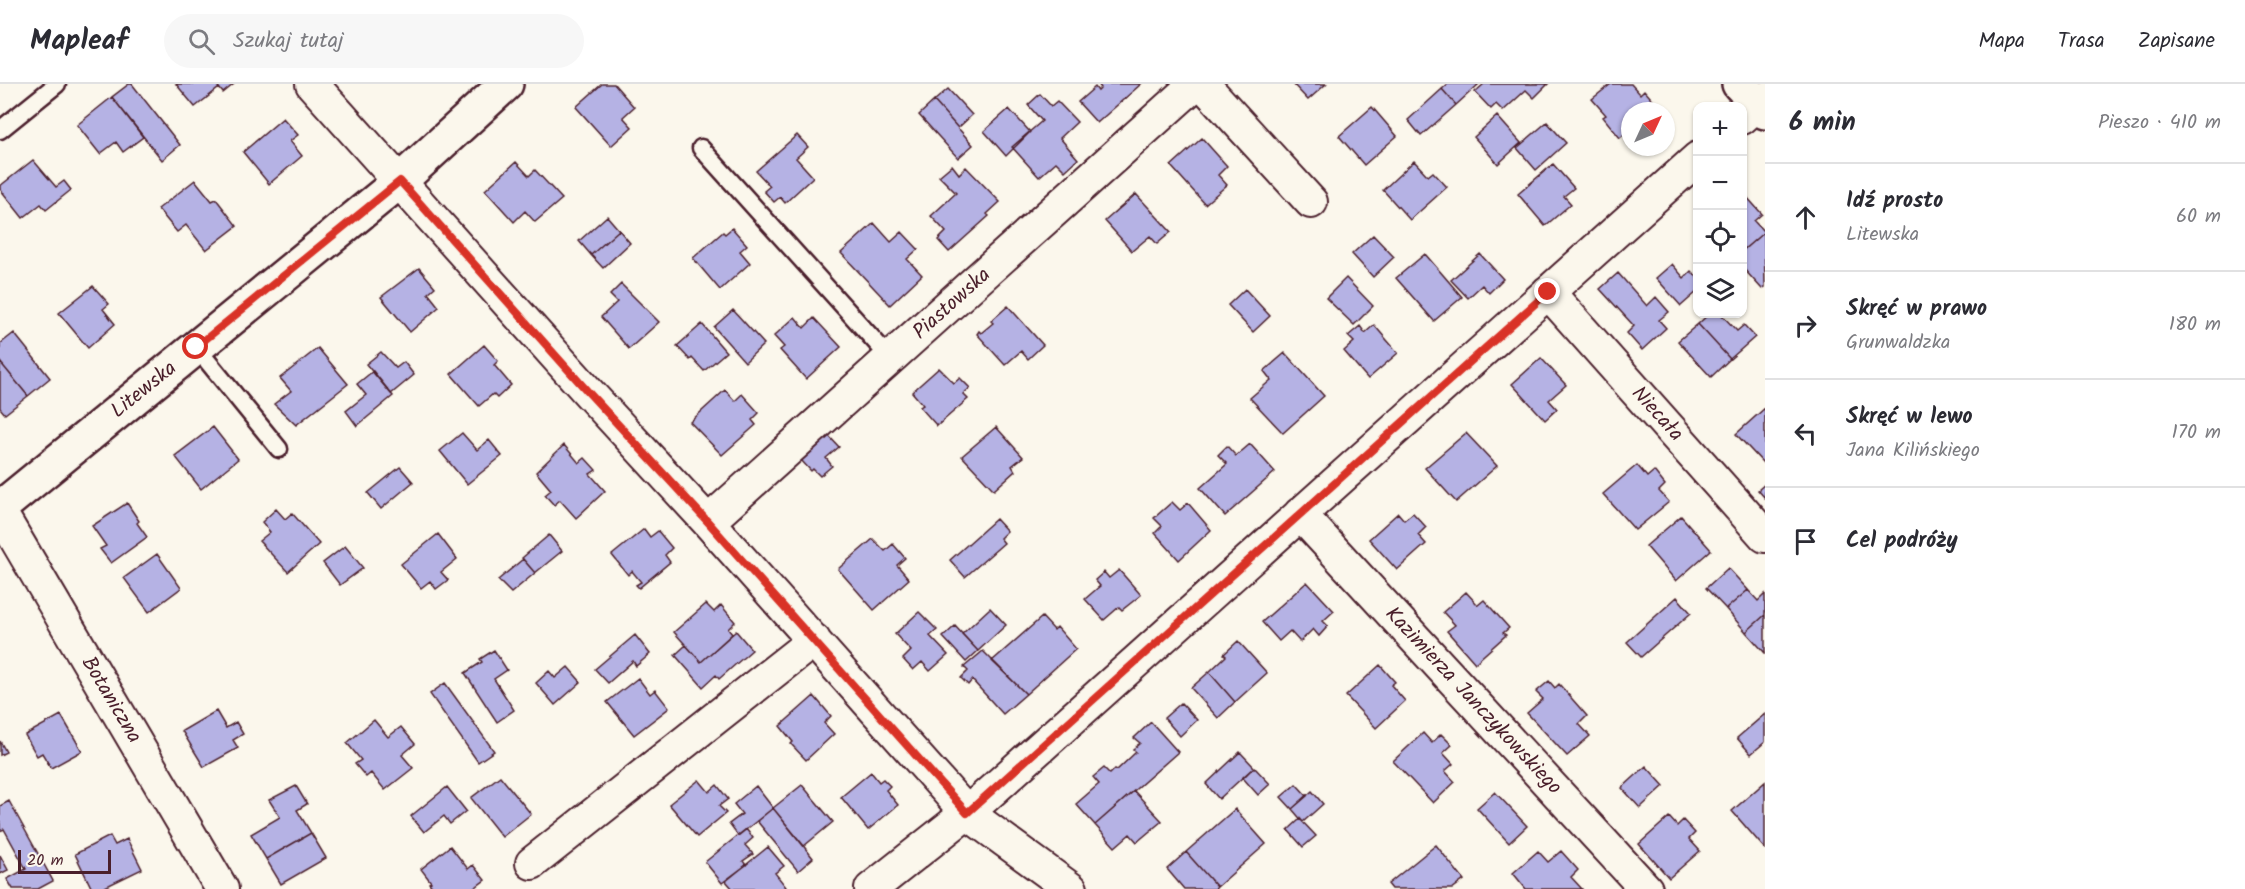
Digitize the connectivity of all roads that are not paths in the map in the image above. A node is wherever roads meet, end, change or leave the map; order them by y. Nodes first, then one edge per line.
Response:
1 (57, 84) edge
2 (312, 84) edge
3 (506, 84) edge
4 (1195, 84) edge
5 (1203, 84) edge
6 (0, 130) edge
7 (702, 148) dead end
8 (1693, 162) edge
9 (400, 181) junction
10 (1311, 202) dead end
11 (1548, 292) junction
12 (196, 347) junction
13 (891, 359) junction
14 (279, 449) dead end
15 (0, 510) edge
16 (1300, 514) junction
17 (708, 522) junction
18 (1765, 536) edge
19 (814, 640) junction
20 (967, 813) junction
21 (532, 863) dead end
22 (222, 889) edge
23 (872, 889) edge
24 (1071, 889) edge
25 (1646, 889) edge

1 - 6 lane
2 - 9 street
3 - 9 main road, Litewska
4 - 13 street, Piastowska
5 - 10 street
7 - 13 lane
8 - 11 street
9 - 12 main road, Litewska
9 - 17 street
11 - 16 street
11 - 18 street, Niecała
12 - 14 lane
12 - 15 main road, Litewska
13 - 17 street, Piastowska
15 - 22 street, Botaniczna
16 - 20 street
16 - 25 street, Kazimierza Janczykowskiego
17 - 19 street
19 - 20 street
19 - 21 street
20 - 23 street
20 - 24 street

